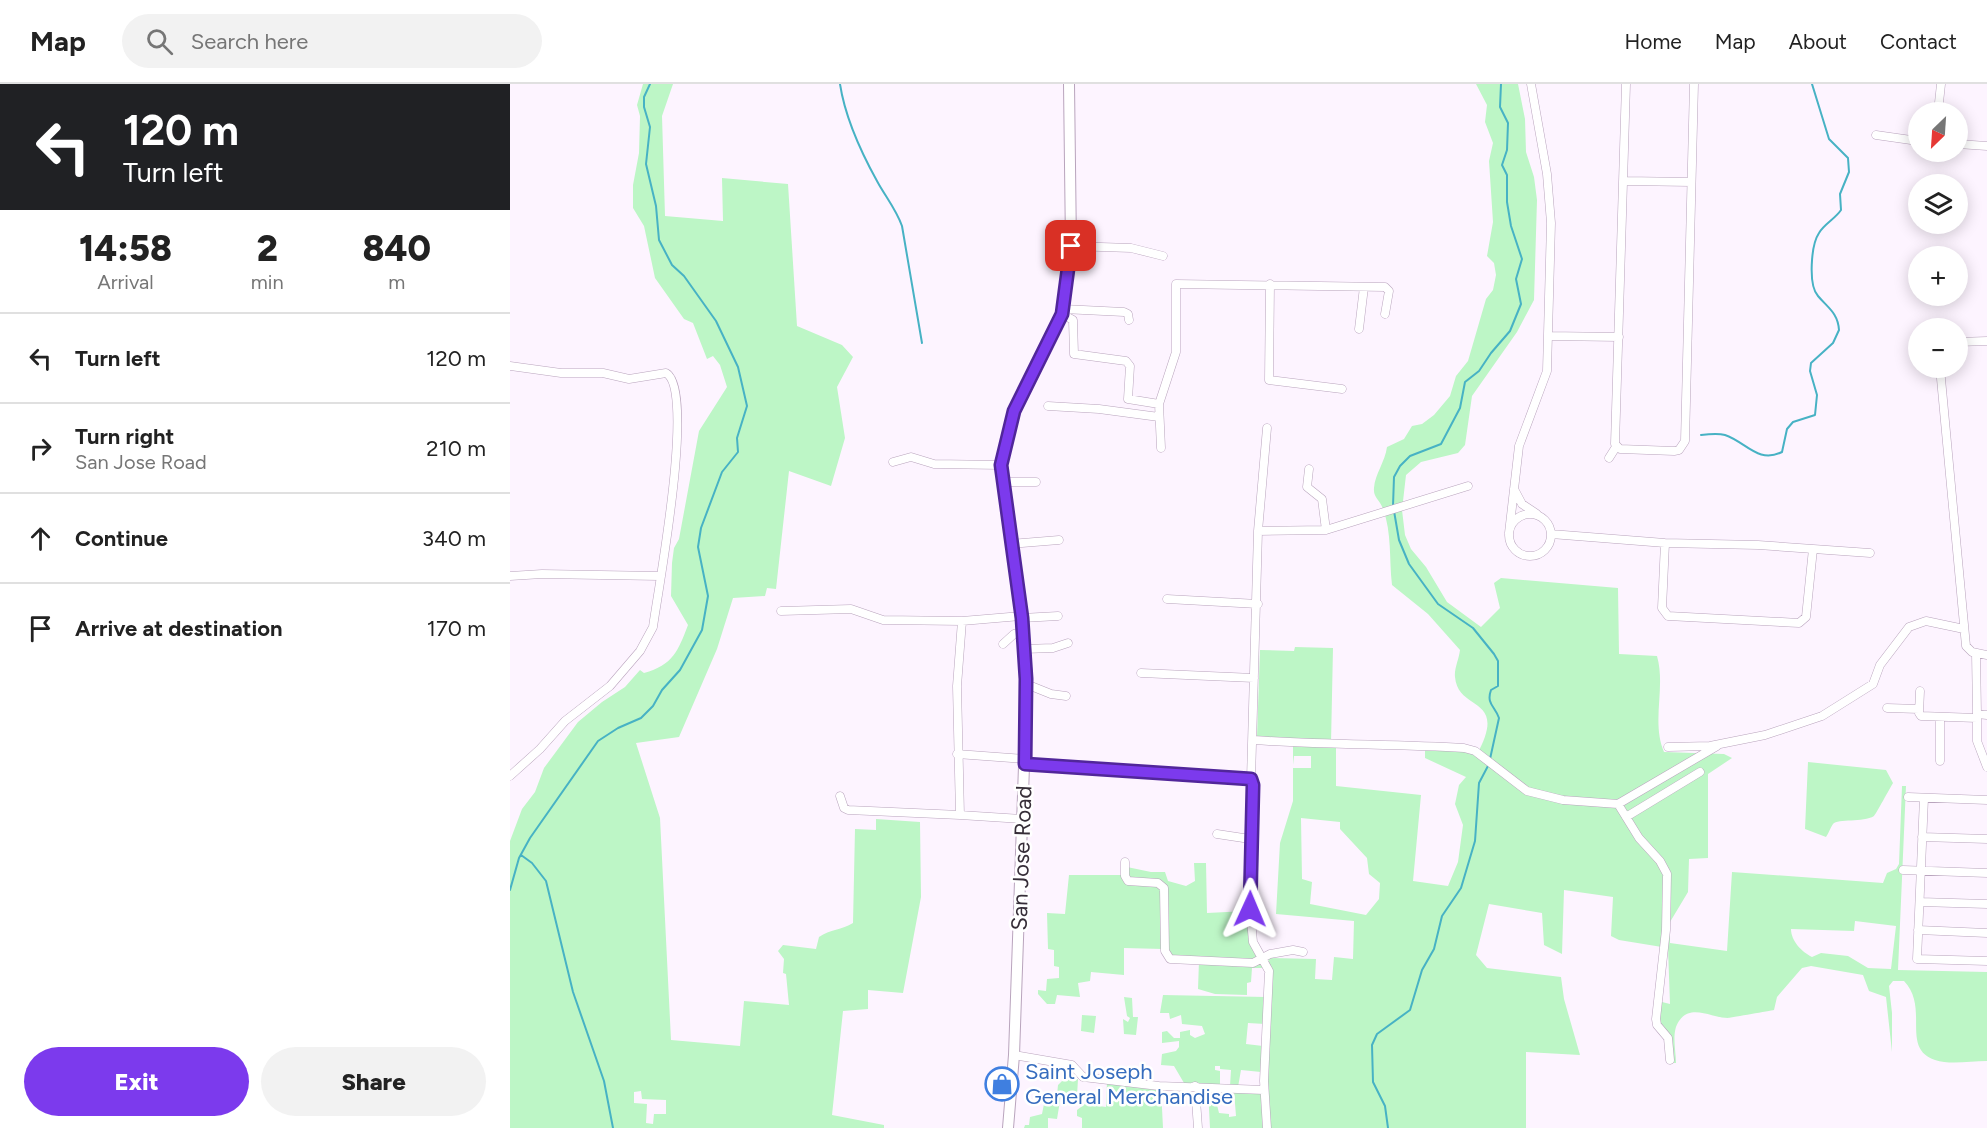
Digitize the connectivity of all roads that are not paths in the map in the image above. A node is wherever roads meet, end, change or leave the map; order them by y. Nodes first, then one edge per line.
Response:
1 (1070, 84) edge
2 (1531, 84) edge
3 (1626, 84) edge
4 (1694, 84) edge
5 (1941, 84) edge
6 (1939, 102) edge
7 (1876, 135) dead end
8 (1908, 140) edge
9 (1968, 145) edge
10 (1987, 146) edge
11 (1625, 181) junction
12 (1691, 182) junction
13 (1071, 246) junction
14 (1163, 256) dead end
15 (1270, 284) junction
16 (1364, 287) junction
17 (1063, 311) junction
18 (1385, 314) dead end
19 (1129, 320) dead end
20 (1359, 329) dead end
21 (1548, 336) junction
22 (1619, 337) junction
23 (1987, 340) edge
24 (1968, 341) edge
25 (510, 366) edge
26 (1941, 378) edge
27 (1342, 389) dead end
28 (1159, 404) junction
29 (1048, 406) dead end
30 (1159, 417) junction
31 (1267, 428) dead end
32 (1616, 447) junction
33 (1161, 448) dead end
34 (1609, 458) dead end
35 (893, 462) dead end
36 (1001, 465) junction
37 (1309, 469) dead end
38 (1003, 482) junction
39 (1036, 482) dead end
40 (1468, 486) dead end
41 (1513, 487) junction
42 (1539, 516) junction
43 (1326, 530) junction
44 (1258, 531) junction
45 (1509, 532) junction
46 (1551, 534) junction
47 (1059, 540) dead end
48 (1665, 543) junction
49 (1010, 544) junction
50 (1813, 549) junction
51 (1870, 553) dead end
52 (510, 576) edge
53 (659, 576) junction
54 (1167, 599) dead end
55 (1258, 604) junction
56 (782, 611) dead end
57 (1058, 616) dead end
58 (1022, 617) junction
59 (962, 621) junction
60 (1964, 629) junction
61 (1023, 631) junction
62 (1068, 643) dead end
63 (1003, 644) dead end
64 (1024, 649) junction
65 (1976, 653) junction
66 (1987, 655) edge
67 (1141, 673) dead end
68 (1254, 678) junction
69 (1026, 684) junction
70 (1920, 691) dead end
71 (1066, 696) dead end
72 (1887, 708) dead end
73 (1919, 709) junction
74 (1987, 714) edge
75 (1977, 716) junction
76 (1940, 718) junction
77 (1253, 740) junction
78 (1720, 744) junction
79 (1668, 747) dead end
80 (957, 754) junction
81 (1940, 761) dead end
82 (1025, 762) junction
83 (1987, 767) edge
84 (1700, 772) dead end
85 (510, 776) edge
86 (1251, 779) junction
87 (840, 796) dead end
88 (1908, 797) dead end
89 (1924, 798) junction
90 (1987, 800) edge
91 (1618, 804) junction
92 (960, 815) junction
93 (1626, 817) junction
94 (1023, 819) junction
95 (1217, 834) dead end
96 (1922, 837) junction
97 (1250, 839) junction
98 (1987, 839) edge
99 (1125, 862) dead end
100 (1903, 870) dead end
101 (1921, 870) junction
102 (1987, 873) edge
103 (1920, 902) junction
104 (1987, 904) edge
105 (1918, 930) junction
106 (1987, 933) edge
107 (1303, 952) dead end
108 (1263, 957) junction
109 (1987, 961) edge
110 (1014, 1055) junction
111 (1671, 1060) dead end
112 (1195, 1086) junction
113 (1264, 1090) junction
114 (1008, 1128) edge
115 (1198, 1128) edge
116 (1267, 1128) edge

1 - 13 street, San Jose Road
2 - 21 street
3 - 11 street
4 - 12 street
5 - 6 street
7 - 8 street
9 - 10 street
11 - 12 street
11 - 22 street
12 - 32 street
13 - 14 street
13 - 17 street, San Jose Road
15 - 16 street
15 - 27 street
15 - 28 street
16 - 18 street
16 - 20 street
17 - 19 street
17 - 28 street
17 - 36 street, San Jose Road
21 - 22 street
21 - 41 street
22 - 32 street
23 - 24 street
25 - 53 street
26 - 60 street
28 - 30 street
29 - 30 street
30 - 33 street
31 - 44 street
32 - 34 street
35 - 36 street
36 - 38 street, San Jose Road
37 - 43 street
38 - 39 street
38 - 49 street, San Jose Road
40 - 43 street
41 - 42 street
41 - 45 street
42 - 45 street
42 - 46 street
43 - 44 street
44 - 55 street
45 - 46 street
46 - 48 street
47 - 49 street
48 - 50 street
48 - 50 street
49 - 58 street, San Jose Road
50 - 51 street
52 - 53 street
53 - 85 street
54 - 55 street
55 - 68 street
56 - 59 street
57 - 58 street
58 - 59 street
58 - 61 street, San Jose Road
59 - 80 street
60 - 65 street
60 - 78 street
61 - 63 street
61 - 64 street, San Jose Road
62 - 64 street
64 - 69 street, San Jose Road
65 - 66 street
65 - 75 street
67 - 68 street
68 - 77 street
69 - 71 street
69 - 82 street, San Jose Road
70 - 73 street
72 - 73 street
73 - 76 street
74 - 75 street
75 - 76 street
75 - 83 street
76 - 81 street
77 - 86 street
77 - 91 street
78 - 79 street
78 - 91 street
80 - 82 street
80 - 92 street
82 - 86 street
82 - 94 street, San Jose Road
84 - 93 street
86 - 97 street
87 - 92 street
88 - 89 street
89 - 90 street
89 - 96 street
91 - 93 street
92 - 94 street
93 - 111 street
94 - 110 street, San Jose Road
95 - 97 street
96 - 98 street
96 - 101 street
97 - 108 street
99 - 108 street
100 - 101 street
101 - 102 street
101 - 103 street
103 - 104 street
103 - 105 street
105 - 106 street
105 - 109 street
107 - 108 street
108 - 113 street
110 - 112 street
110 - 114 street, San Jose Road
112 - 113 street
112 - 115 street
113 - 116 street

